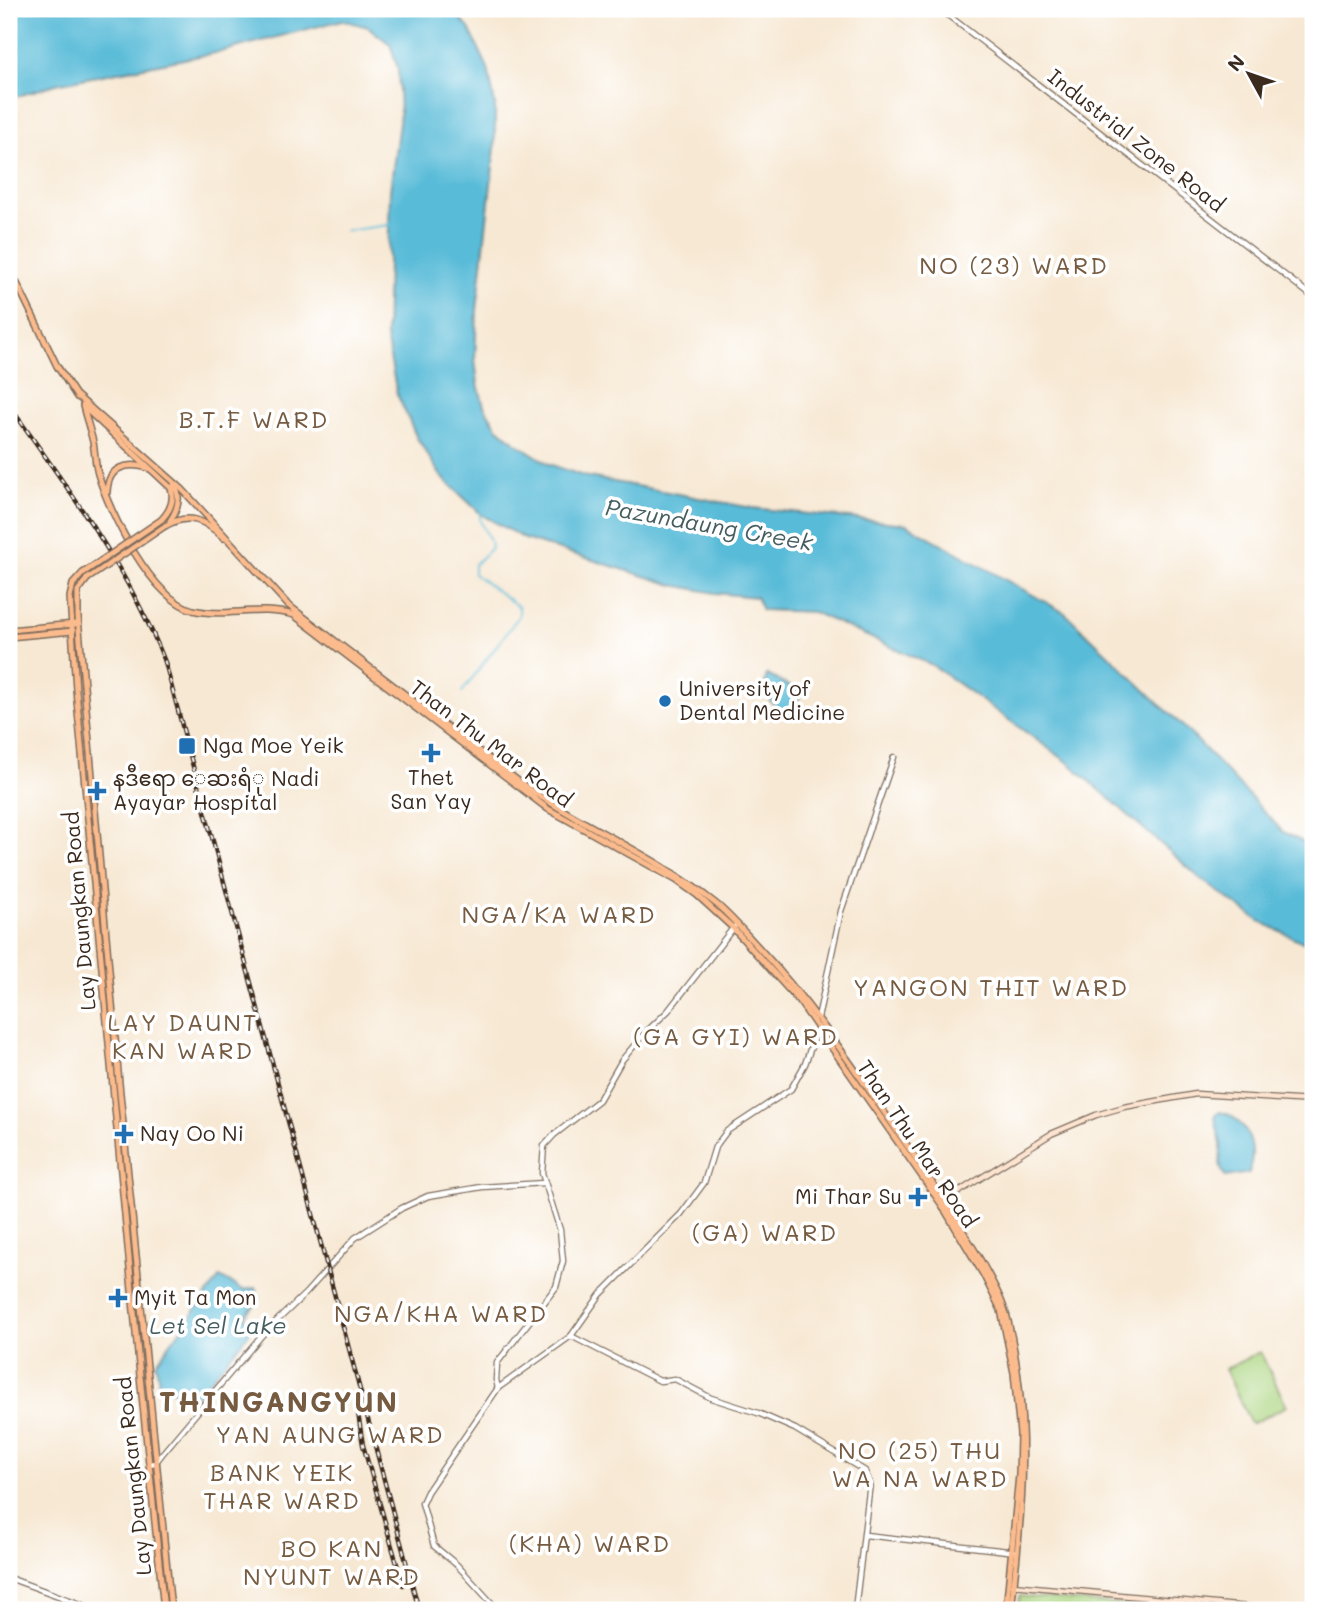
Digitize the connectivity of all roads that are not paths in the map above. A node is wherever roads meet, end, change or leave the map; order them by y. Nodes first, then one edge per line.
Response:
1 (940, 9) edge
2 (9, 267) edge
3 (1313, 297) edge
4 (76, 395) junction
5 (83, 406) junction
6 (150, 460) junction
7 (153, 470) junction
8 (107, 497) junction
9 (163, 523) junction
10 (245, 557) junction
11 (295, 613) junction
12 (75, 628) junction
13 (9, 631) edge
14 (9, 637) edge
15 (894, 757) dead end
16 (92, 781) junction
17 (84, 782) junction
18 (95, 817) junction
19 (87, 818) junction
20 (735, 926) junction
21 (818, 1018) junction
22 (818, 1027) junction
23 (1313, 1101) edge
24 (119, 1112) junction
25 (544, 1182) junction
26 (943, 1202) junction
27 (571, 1336) junction
28 (498, 1388) junction
29 (152, 1463) junction
30 (865, 1535) junction
31 (1015, 1552) junction
32 (9, 1578) edge
33 (1011, 1585) junction
34 (97, 1610) edge
35 (164, 1610) edge
36 (171, 1610) edge
37 (498, 1610) edge
38 (855, 1610) edge
39 (1006, 1610) edge
40 (1011, 1610) edge
41 (1280, 1610) edge

1 - 3 street, Industrial Zone Road
2 - 4 main road
4 - 5 main road
4 - 6 main road
5 - 7 main road
5 - 8 main road, Than Thu Mar Road
6 - 9 main road
6 - 10 main road
7 - 8 main road
7 - 9 main road
8 - 11 main road, Than Thu Mar Road
9 - 10 main road
9 - 12 main road, Lay Daungkan Road, bridge
9 - 12 main road, Lay Daungkan Road, bridge
10 - 11 main road, Than Thu Mar Road
11 - 20 main road, Than Thu Mar Road
12 - 13 main road
12 - 14 main road
12 - 16 main road, Lay Daungkan Road
12 - 17 main road, Lay Daungkan Road
15 - 21 street
16 - 17 main road
16 - 18 main road, Lay Daungkan Road
17 - 19 main road, Lay Daungkan Road
18 - 19 main road
18 - 24 main road, Lay Daungkan Road
19 - 24 main road, Lay Daungkan Road
20 - 21 main road, Than Thu Mar Road
20 - 22 main road, Than Thu Mar Road
20 - 25 street
21 - 22 street
21 - 26 main road, Than Thu Mar Road
22 - 26 main road, Than Thu Mar Road
22 - 27 street
23 - 26 main road
24 - 29 main road, Lay Daungkan Road
25 - 28 street
25 - 29 street
26 - 31 main road, Than Thu Mar Road
27 - 28 street
27 - 30 street
28 - 37 street
29 - 35 main road, Lay Daungkan Road
29 - 36 main road, Lay Daungkan Road
30 - 31 street
30 - 38 street
31 - 33 main road, Than Thu Mar Road
32 - 34 street
33 - 39 main road, Than Thu Mar Road
33 - 40 main road, Than Thu Mar Road
33 - 41 main road

